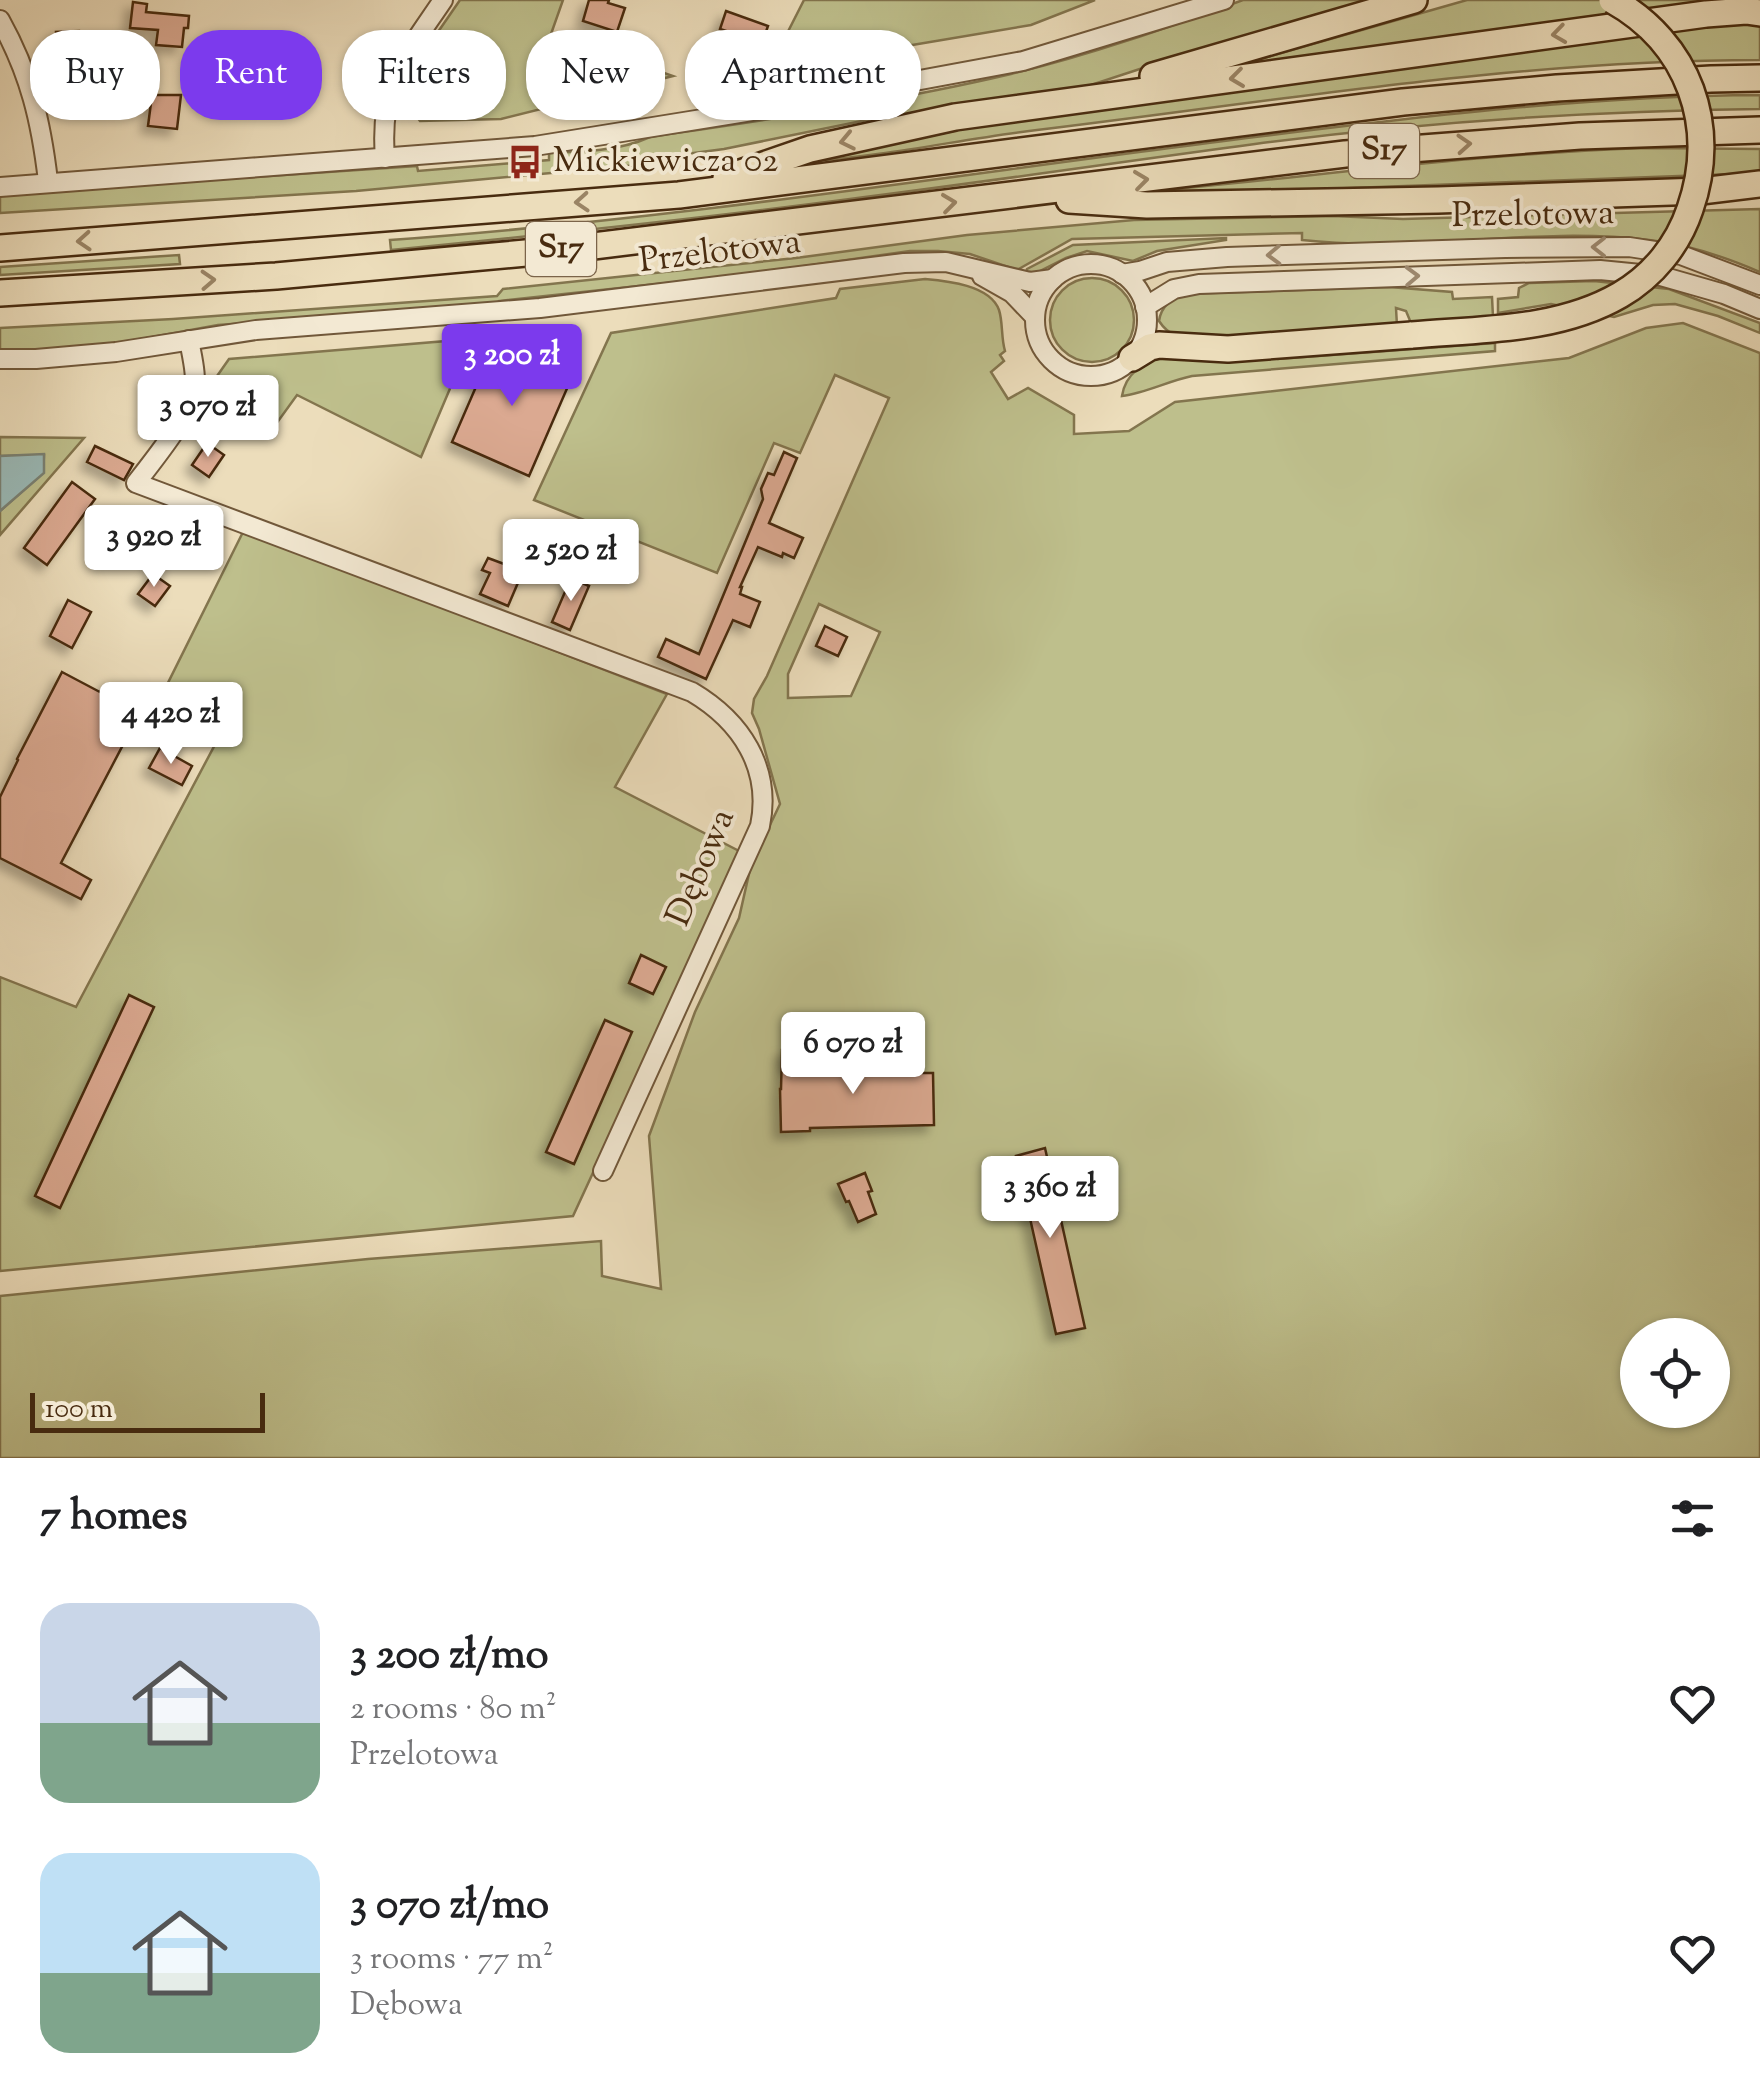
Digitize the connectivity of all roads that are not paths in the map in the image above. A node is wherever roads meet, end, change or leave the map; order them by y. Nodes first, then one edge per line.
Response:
1 (443, 0) edge
2 (1224, 0) edge
3 (1414, 0) edge
4 (1612, 0) edge
5 (1760, 13) edge
6 (0, 20) edge
7 (1760, 78) edge
8 (1057, 103) junction
9 (1760, 130) edge
10 (385, 158) junction
11 (48, 181) junction
12 (1760, 184) edge
13 (0, 187) edge
14 (1701, 191) junction
15 (679, 195) junction
16 (1009, 196) junction
17 (1760, 196) edge
18 (0, 248) edge
19 (964, 266) junction
20 (1122, 274) junction
21 (1053, 280) junction
22 (1760, 286) edge
23 (0, 293) edge
24 (1145, 307) junction
25 (1760, 309) edge
26 (1035, 317) junction
27 (189, 340) junction
28 (1132, 358) junction
29 (0, 359) edge
30 (603, 1171) dead end

1 - 10 street
2 - 10 street
3 - 8 highway
4 - 28 highway, bridge
5 -> 8 highway
6 - 11 street
7 - 15 highway, S17
8 -> 15 highway
16 -> 9 highway, S17
10 - 11 street
11 - 13 street
12 - 14 highway
14 - 16 highway
14 - 17 highway
15 -> 18 highway, S17
23 -> 16 highway, S17
19 - 21 street, Przelotowa
19 - 26 street, Przelotowa
19 - 27 street, Przelotowa
20 - 21 street
22 -> 20 street, Przelotowa
20 - 24 street
21 - 26 street
24 -> 25 street, Przelotowa
24 - 28 street
26 - 28 street
27 - 29 street, Przelotowa
27 - 30 street, Dębowa

